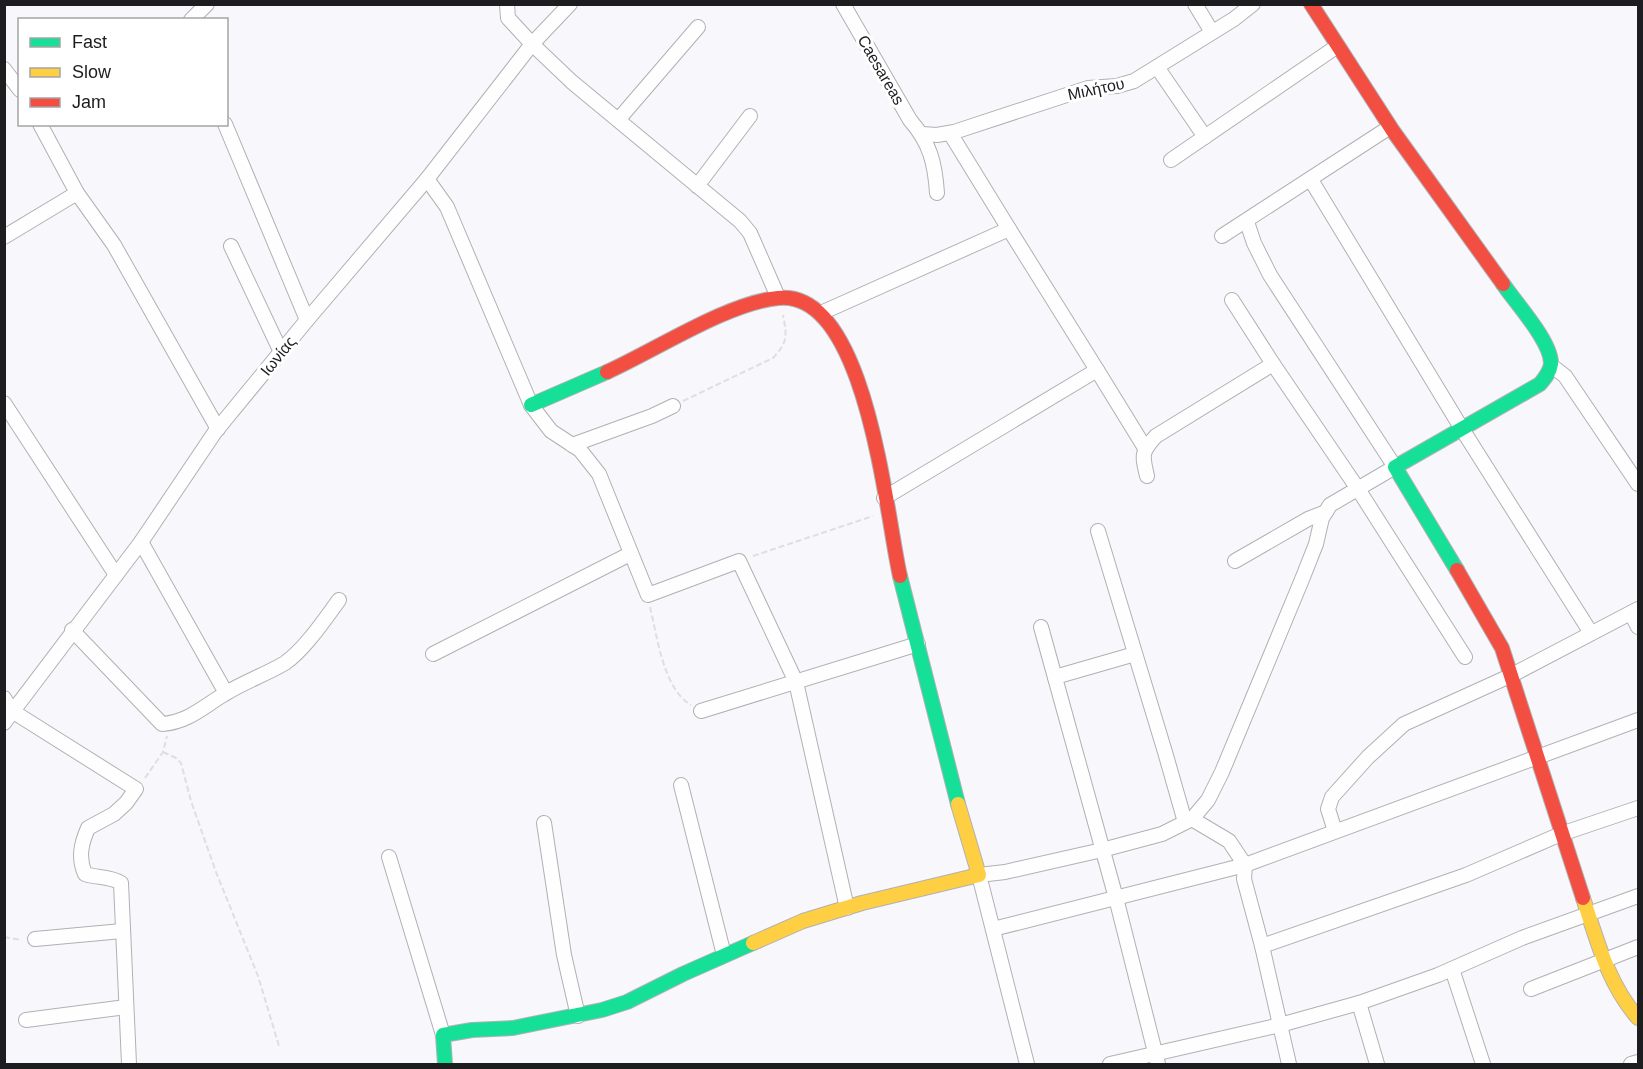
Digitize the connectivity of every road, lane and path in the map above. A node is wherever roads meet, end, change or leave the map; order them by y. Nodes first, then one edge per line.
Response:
1 (207, 4) edge
2 (507, 4) edge
3 (570, 4) edge
4 (843, 4) edge
5 (1195, 4) edge
6 (1253, 4) edge
7 (1311, 4) edge
8 (193, 18) edge
9 (698, 27) dead end
10 (1212, 32) junction
11 (532, 44) junction
12 (1336, 47) junction
13 (1157, 67) junction
14 (4, 69) edge
15 (18, 87) edge
16 (750, 116) dead end
17 (618, 120) junction
18 (41, 126) edge
19 (226, 126) edge
20 (1390, 127) junction
21 (950, 133) junction
22 (922, 134) junction
23 (1205, 137) junction
24 (1171, 160) dead end
25 (427, 179) junction
26 (1311, 180) junction
27 (697, 186) junction
28 (77, 193) junction
29 (938, 193) dead end
30 (1247, 222) junction
31 (1009, 230) junction
32 (1222, 236) dead end
33 (4, 237) edge
34 (231, 246) dead end
35 (778, 297) junction
36 (1233, 300) dead end
37 (820, 314) junction
38 (307, 320) junction
39 (281, 352) junction
40 (1273, 364) junction
41 (1552, 366) junction
42 (1097, 370) junction
43 (4, 403) edge
44 (531, 405) junction
45 (673, 406) joint
46 (218, 429) junction
47 (1462, 429) junction
48 (572, 445) junction
49 (1145, 448) junction
50 (1395, 467) junction
51 (1634, 469) edge
52 (1147, 476) dead end
53 (1638, 484) edge
54 (1358, 489) junction
55 (886, 505) junction
56 (1326, 512) junction
57 (1098, 531) dead end
58 (141, 542) junction
59 (630, 554) junction
60 (739, 561) junction
61 (1235, 561) dead end
62 (116, 575) junction
63 (648, 595) junction
64 (339, 600) dead end
65 (1635, 611) edge
66 (1041, 627) dead end
67 (1638, 627) edge
68 (72, 630) junction
69 (1591, 633) junction
70 (918, 644) junction
71 (433, 654) dead end
72 (1135, 654) junction
73 (1465, 657) dead end
74 (1512, 675) junction
75 (1055, 677) junction
76 (796, 682) junction
77 (225, 693) junction
78 (4, 698) edge
79 (701, 711) joint
80 (8, 717) edge
81 (1638, 720) edge
82 (167, 724) junction
83 (163, 752) junction
84 (1537, 757) junction
85 (681, 785) dead end
86 (136, 789) junction
87 (1638, 808) edge
88 (1188, 821) junction
89 (544, 823) dead end
90 (1335, 831) junction
91 (1561, 834) junction
92 (1102, 850) junction
93 (389, 858) dead end
94 (1245, 865) junction
95 (979, 875) junction
96 (1638, 897) edge
97 (1116, 898) junction
98 (847, 908) junction
99 (1589, 914) junction
100 (993, 928) junction
101 (122, 931) junction
102 (4, 937) edge
103 (35, 939) joint
104 (1262, 946) junction
105 (1638, 947) edge
106 (724, 956) junction
107 (1603, 959) junction
108 (1452, 969) junction
109 (1531, 988) dead end
110 (1359, 1003) junction
111 (126, 1007) junction
112 (578, 1016) junction
113 (1638, 1018) edge
114 (26, 1020) dead end
115 (1280, 1025) junction
116 (443, 1035) junction
117 (279, 1046) dead end
118 (1156, 1059) edge
119 (1638, 1062) edge
120 (129, 1065) edge
121 (445, 1065) edge
122 (1027, 1065) edge
123 (1110, 1065) edge
124 (1289, 1065) edge
125 (1377, 1065) edge
126 (1483, 1065) edge
127 (1631, 1065) edge

1 - 8 street
2 - 11 street
3 - 11 street, Ιωνίας
4 - 22 street, Caesareas
5 - 10 street
6 - 10 street, Μιλήτου
7 - 12 street
9 - 17 street
10 - 13 street, Μιλήτου
11 - 17 street
11 - 25 street, Ιωνίας
12 - 20 street
12 - 23 street
13 - 21 street, Μιλήτου
13 - 23 street
14 - 15 street
16 - 27 street
17 - 27 street
18 - 28 street
19 - 38 street
20 - 26 street
20 - 41 street
21 - 22 street, Μιλήτου
21 - 31 street
22 - 29 street, Caesareas
23 - 24 street
25 - 38 street, Ιωνίας
25 - 44 street
26 - 30 street
26 - 47 street
27 - 35 street
28 - 33 street
28 - 46 street
30 - 32 street
30 - 50 street
31 - 37 street
31 - 42 street
34 - 39 street
35 - 37 street
35 - 44 street
35 - 45 path
36 - 40 street
37 - 55 street
38 - 39 street, Ιωνίας
39 - 46 street, Ιωνίας
40 - 49 street
40 - 54 street
41 - 47 street
41 - 51 street
42 - 49 street
42 - 55 street
43 - 62 street
44 - 48 street
45 - 48 street
46 - 58 street, Ιωνίας
47 - 50 street
47 - 69 street
48 - 59 street
49 - 52 street
50 - 54 street
50 - 74 street
51 - 53 street
54 - 56 street
54 - 73 street
55 - 60 path
55 - 70 street
56 - 61 street
56 - 88 street
57 - 72 street
58 - 62 street, Ιωνίας
58 - 77 street
59 - 63 street
59 - 71 street
60 - 63 street
60 - 76 street
62 - 68 street, Ιωνίας
63 - 79 path
64 - 77 street
65 - 67 street
65 - 69 street
66 - 75 street
68 - 80 street, Ιωνίας
68 - 82 street
69 - 74 street
70 - 76 street
70 - 95 street
72 - 75 street
72 - 88 street
74 - 84 street
74 - 90 street
75 - 92 street
76 - 79 street
76 - 98 street
77 - 82 street
78 - 80 street
80 - 86 street
81 - 84 street
82 - 83 path
83 - 86 path
83 - 117 path
84 - 90 street
84 - 91 street
85 - 106 street
86 - 101 street
87 - 91 street
88 - 92 street
88 - 94 street
89 - 112 street
90 - 94 street
91 - 99 street
91 - 104 street
92 - 95 street
92 - 97 street
93 - 116 street
94 - 97 street
94 - 104 street
95 - 98 street
95 - 100 street
96 - 99 street
97 - 100 street
97 - 118 street
98 - 106 street
99 - 107 street
99 - 108 street
100 - 122 street
101 - 103 street
101 - 111 street
102 - 103 path
104 - 115 street
105 - 107 street
106 - 112 street
107 - 109 street
107 - 113 street
108 - 110 street
108 - 126 street
110 - 115 street
110 - 125 street
111 - 114 street
111 - 120 street
112 - 116 street
115 - 118 street
115 - 124 street
116 - 121 street
118 - 123 street
119 - 127 street

